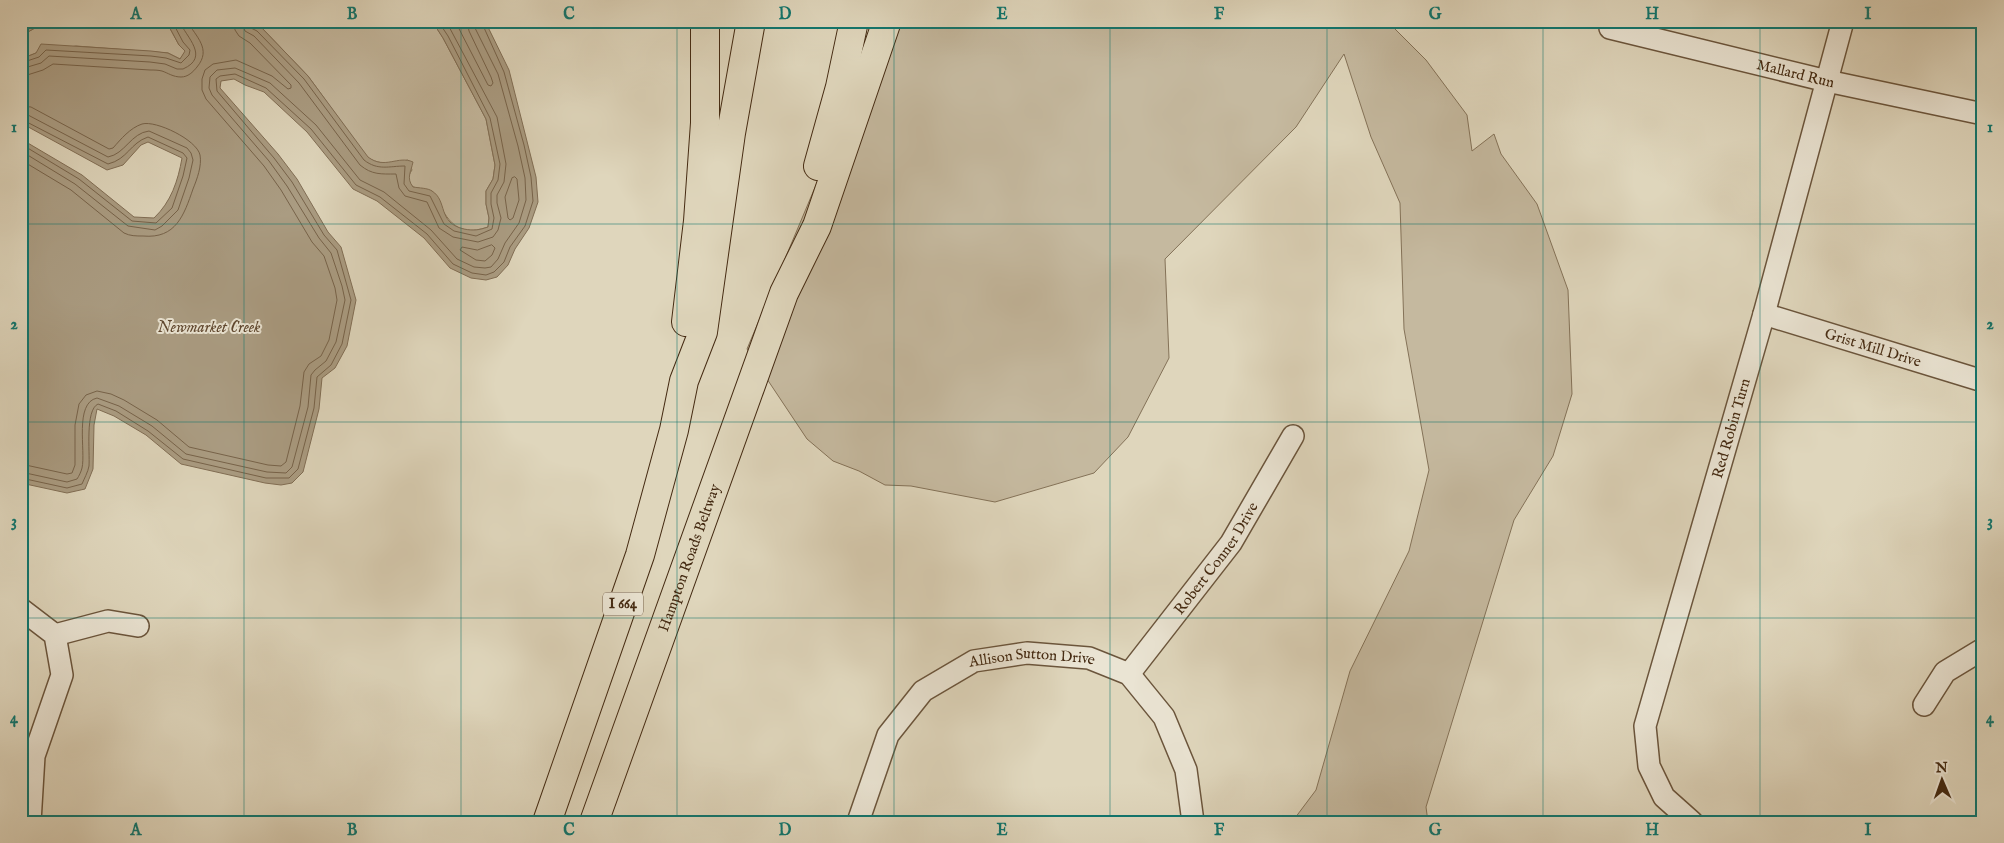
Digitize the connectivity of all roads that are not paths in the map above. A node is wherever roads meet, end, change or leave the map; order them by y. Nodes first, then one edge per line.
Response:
1 (705, 21) edge
2 (751, 21) edge
3 (854, 21) edge
4 (886, 21) edge
5 (1843, 21) edge
6 (1610, 28) dead end
7 (1827, 82) junction
8 (1983, 114) edge
9 (784, 293) junction
10 (1764, 314) junction
11 (684, 381) junction
12 (1983, 381) edge
13 (1293, 436) dead end
14 (21, 609) edge
15 (138, 626) dead end
16 (55, 635) junction
17 (1983, 649) edge
18 (1128, 674) junction
19 (1924, 705) dead end
20 (30, 822) edge
21 (547, 822) edge
22 (594, 822) edge
23 (858, 822) edge
24 (1193, 822) edge
25 (1692, 822) edge

1 - 11 highway
2 - 11 highway
3 - 9 highway
4 - 9 highway
5 - 7 street, Red Robin Turn
6 - 7 street, Mallard Run
7 - 8 street, Mallard Run
7 - 10 street, Red Robin Turn
9 - 22 highway, Hampton Roads Beltway
10 - 12 street, Grist Mill Drive
10 - 25 street, Red Robin Turn
11 - 21 highway, I 664
13 - 18 street, Robert Conner Drive
14 - 16 street
15 - 16 street
16 - 20 street
17 - 19 street
18 - 23 street, Allison Sutton Drive
18 - 24 street, Allison Sutton Drive

